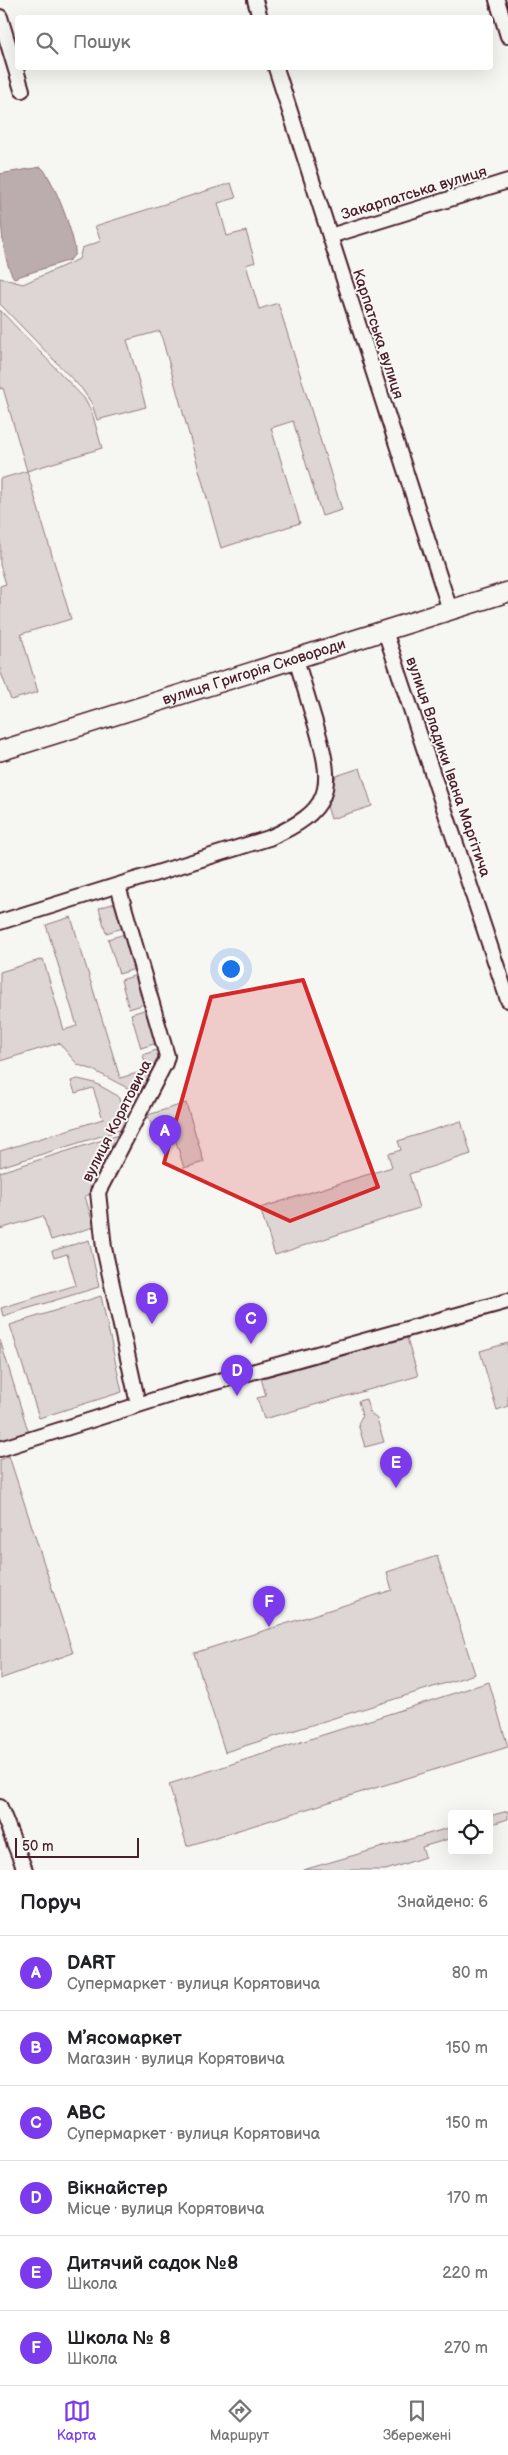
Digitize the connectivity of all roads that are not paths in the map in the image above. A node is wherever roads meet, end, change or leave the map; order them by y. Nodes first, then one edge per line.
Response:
1 (255, 0) edge
2 (497, 0) edge
3 (259, 15) edge
4 (0, 17) edge
5 (508, 36) edge
6 (15, 67) edge
7 (16, 70) edge
8 (277, 70) edge
9 (22, 90) dead end
10 (508, 181) edge
11 (330, 236) junction
12 (508, 592) edge
13 (450, 610) junction
14 (385, 631) junction
15 (296, 659) junction
16 (0, 751) edge
17 (118, 886) junction
18 (0, 922) edge
19 (508, 1000) edge
20 (508, 1301) edge
21 (138, 1404) junction
22 (0, 1449) edge
23 (0, 1807) edge
24 (25, 1870) edge

1 - 3 street
2 - 5 street
4 - 6 street
7 - 9 street
8 - 11 street, Карпатська вулиця
10 - 11 street, Закарпатська вулиця
11 - 13 street, Карпатська вулиця
12 - 13 main road, вулиця Григорія Сковороди
13 - 14 main road, вулиця Григорія Сковороди
14 - 15 main road, вулиця Григорія Сковороди
14 - 19 street, вулиця Владики Івана Маргітича
15 - 16 main road, вулиця Григорія Сковороди
15 - 17 street
17 - 18 street
17 - 21 street, вулиця Корятовича
20 - 21 street
21 - 22 street
23 - 24 street

